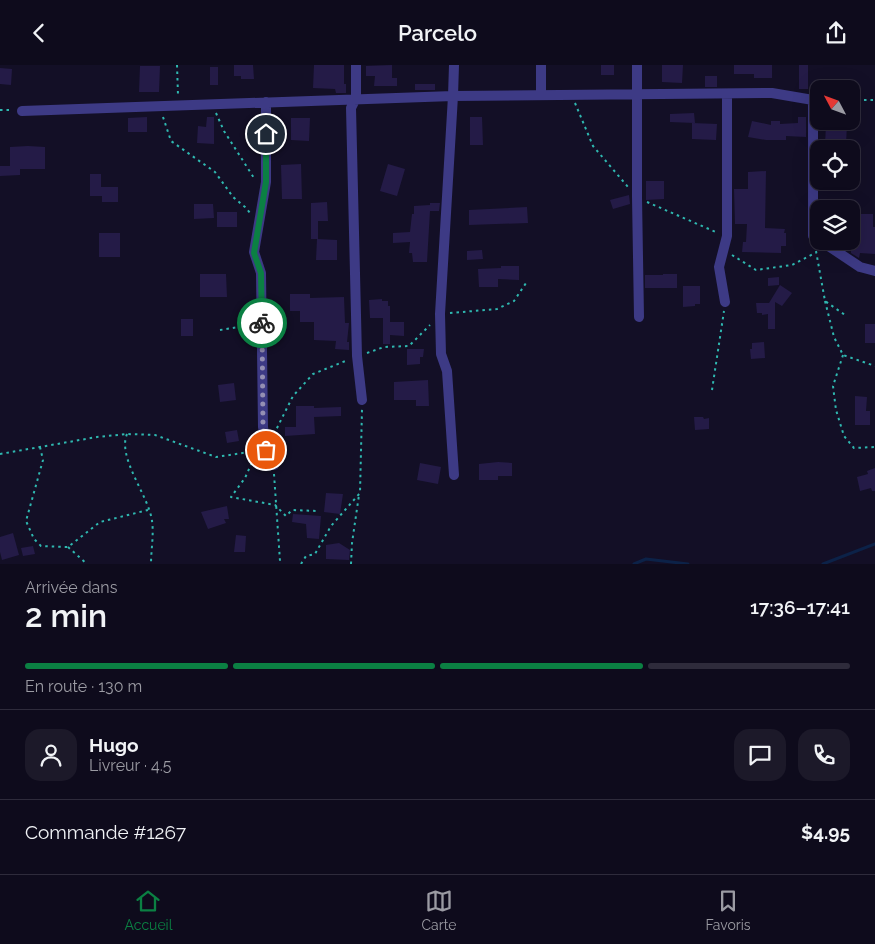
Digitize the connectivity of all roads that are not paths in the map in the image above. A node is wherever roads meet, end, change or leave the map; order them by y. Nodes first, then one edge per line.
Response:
1 (356, 65) edge
2 (454, 65) edge
3 (541, 65) edge
4 (637, 65) edge
5 (637, 93) junction
6 (541, 95) junction
7 (727, 95) junction
8 (453, 96) junction
9 (356, 98) junction
10 (266, 102) junction
11 (22, 111) road end
12 (817, 200) edge
13 (834, 250) edge
14 (875, 271) edge
15 (725, 302) road end
16 (639, 317) dead end
17 (362, 400) road end
18 (274, 465) road end
19 (454, 475) dead end

1 - 9 street
2 - 8 street
3 - 6 street
4 - 5 street
5 - 6 street
5 - 7 street
5 - 16 street
6 - 8 street
7 - 12 street
7 - 15 street
8 - 9 street
8 - 19 street
9 - 10 street
9 - 17 street
10 - 11 street
10 - 18 street
13 - 14 street

